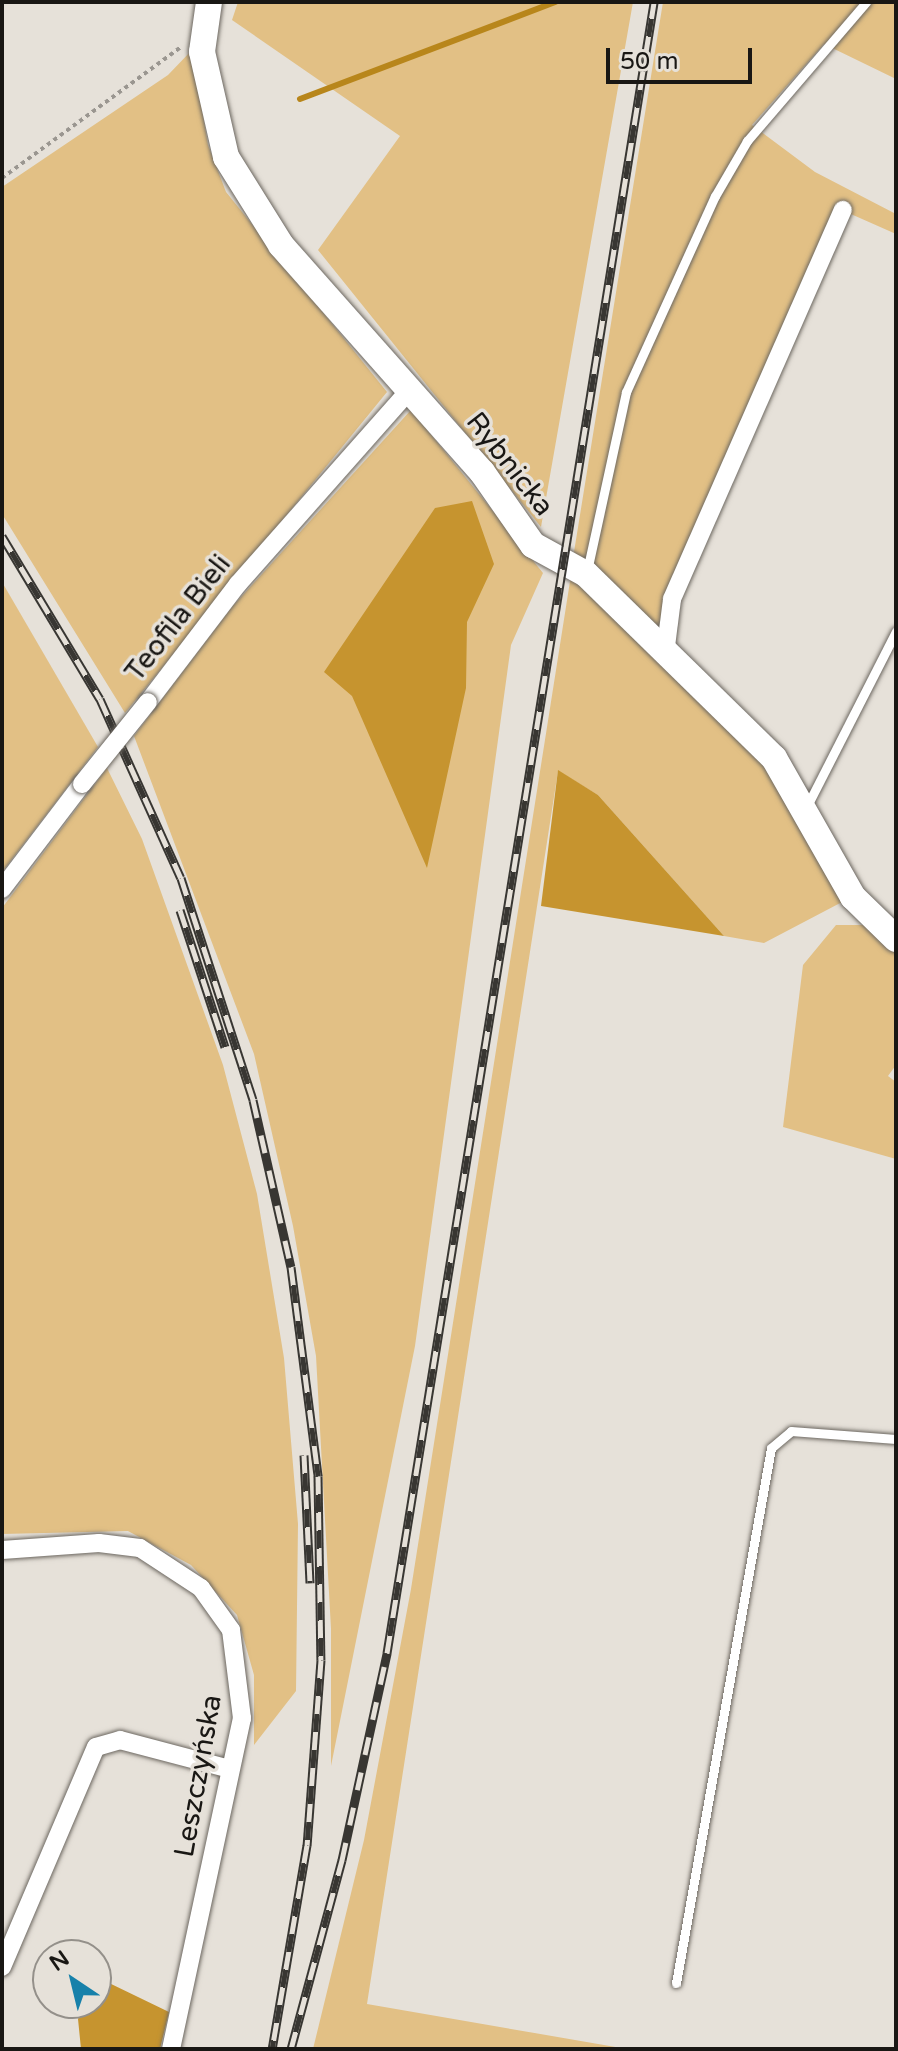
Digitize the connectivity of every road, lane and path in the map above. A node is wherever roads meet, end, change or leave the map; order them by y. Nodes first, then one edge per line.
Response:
1 (209, 2) edge
2 (866, 2) edge
3 (202, 41) junction
4 (2, 178) edge
5 (843, 210) dead end
6 (409, 391) junction
7 (586, 574) junction
8 (896, 631) edge
9 (665, 654) junction
10 (807, 806) junction
11 (2, 889) edge
12 (896, 939) edge
13 (896, 1439) edge
14 (2, 1550) edge
15 (230, 1769) junction
16 (2, 1967) edge
17 (676, 1983) dead end
18 (171, 2049) edge

1 - 3 street, Rybnicka
2 - 7 lane
3 - 4 path
3 - 6 street, Rybnicka
5 - 9 street
6 - 7 street, Rybnicka
6 - 11 street, Teofila Bieli, bridge
7 - 9 street, Rybnicka
8 - 10 lane
9 - 10 street, Rybnicka
10 - 12 street, Rybnicka
13 - 17 lane
14 - 15 street, Leszczyńska
15 - 16 street
15 - 18 street, Leszczyńska

